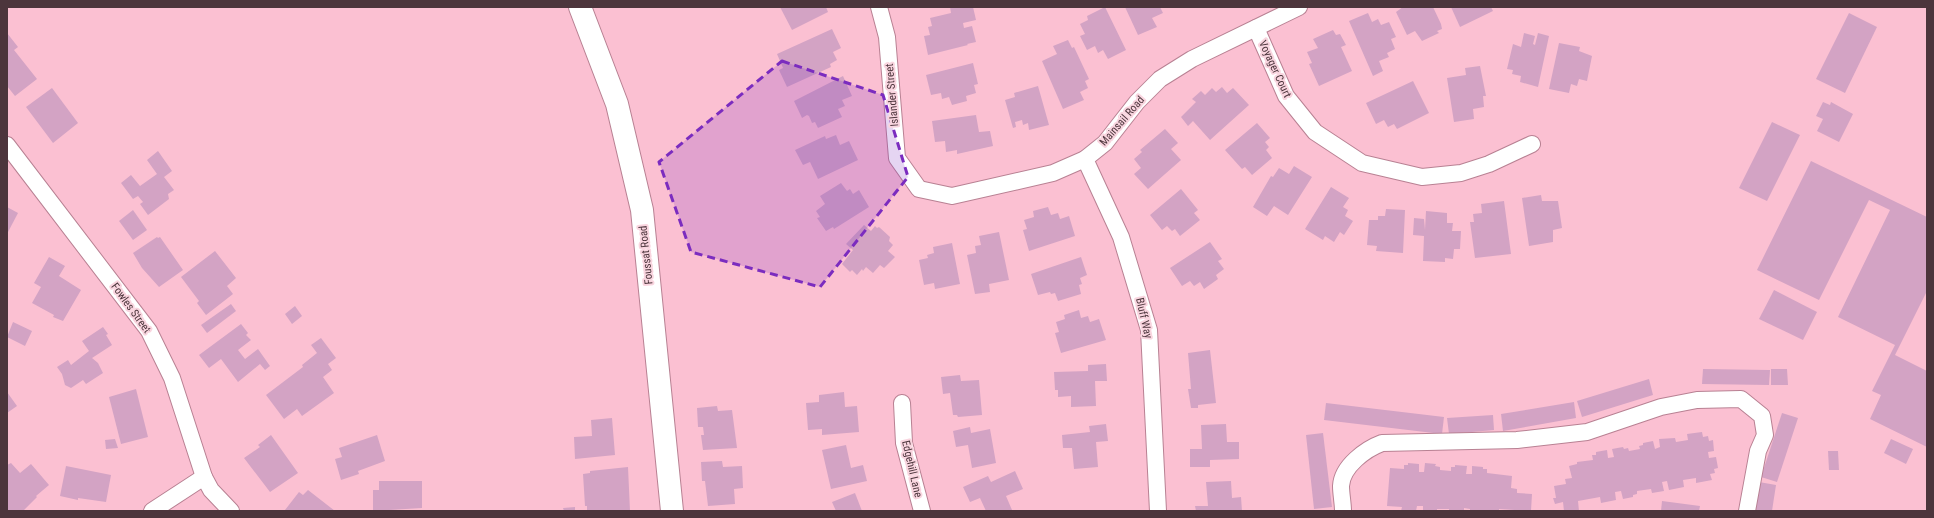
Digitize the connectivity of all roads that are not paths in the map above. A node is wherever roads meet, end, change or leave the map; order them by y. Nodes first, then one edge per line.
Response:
1 (580, 7) edge
2 (879, 7) edge
3 (1299, 7) edge
4 (1256, 28) junction
5 (1532, 144) dead end
6 (7, 146) edge
7 (1085, 159) junction
8 (912, 180) joint
9 (902, 403) dead end
10 (204, 477) junction
11 (152, 511) edge
12 (231, 511) edge
13 (672, 511) edge
14 (922, 511) edge
15 (1158, 511) edge
16 (1344, 511) edge
17 (1747, 511) edge

1 - 13 main road, Foussat Road
2 - 8 street, Islander Street
3 - 4 street, Mainsail Road
4 - 5 street, Voyager Court
4 - 7 street, Mainsail Road
6 - 10 street, Fowles Street
7 - 8 street, Mainsail Road
7 - 15 street, Bluff Way
9 - 14 street, Edgehill Lane
10 - 11 street
10 - 12 street, Fowles Street
16 - 17 street

